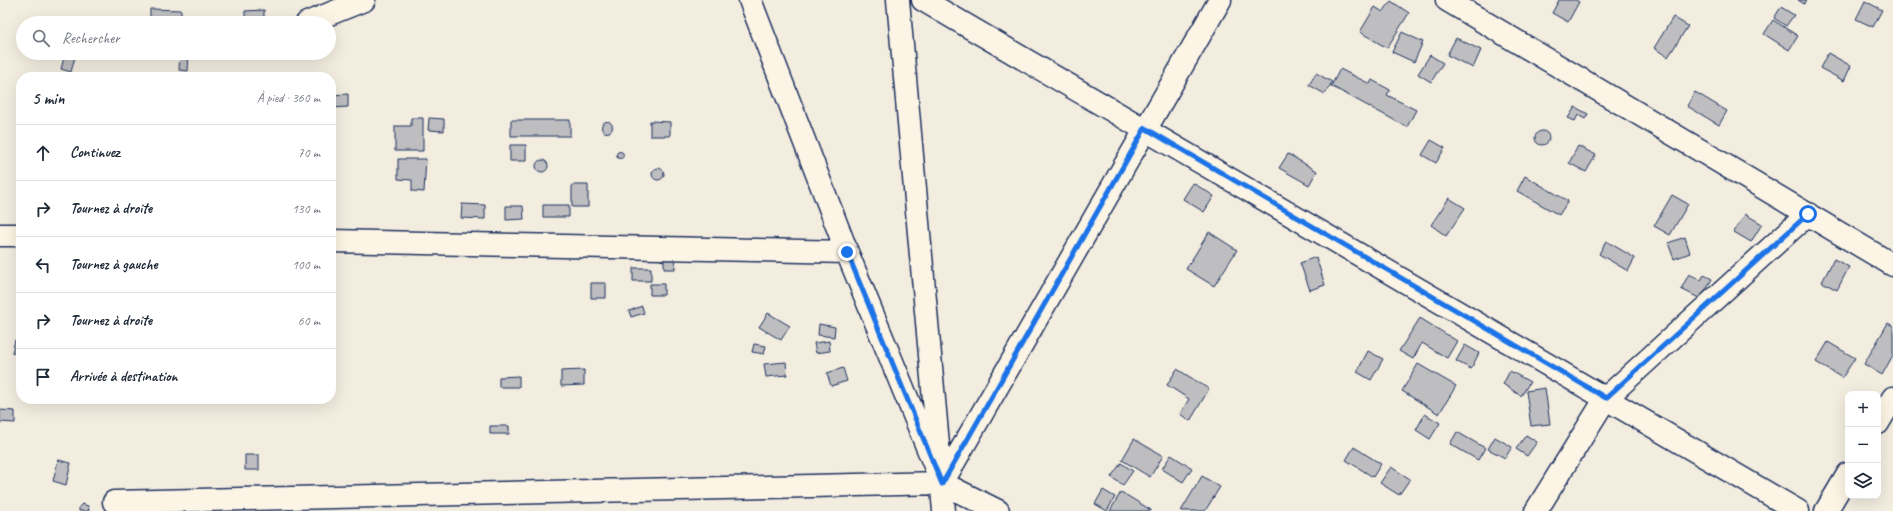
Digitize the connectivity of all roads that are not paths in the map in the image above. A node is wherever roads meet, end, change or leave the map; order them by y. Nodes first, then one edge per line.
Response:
1 (364, 0) edge
2 (750, 0) edge
3 (898, 0) edge
4 (923, 0) edge
5 (1220, 0) edge
6 (1447, 0) edge
7 (324, 16) edge
8 (1145, 128) junction
9 (1808, 214) junction
10 (0, 235) edge
11 (16, 235) edge
12 (336, 242) edge
13 (847, 252) junction
14 (1893, 264) edge
15 (1606, 398) junction
16 (1893, 398) edge
17 (1881, 418) edge
18 (1845, 479) edge
19 (942, 484) junction
20 (114, 502) dead end
21 (944, 511) edge
22 (998, 511) edge
23 (1536, 511) edge
24 (1798, 511) edge
25 (1826, 511) edge

1 - 7 street
2 - 13 street
3 - 19 street
4 - 8 street
5 - 8 street
6 - 9 street
8 - 15 street
8 - 19 street
9 - 14 street
9 - 15 street
10 - 11 street
12 - 13 street
13 - 19 street
15 - 23 street
15 - 24 street
16 - 17 street
18 - 25 street
19 - 20 street
19 - 21 street
19 - 22 street

